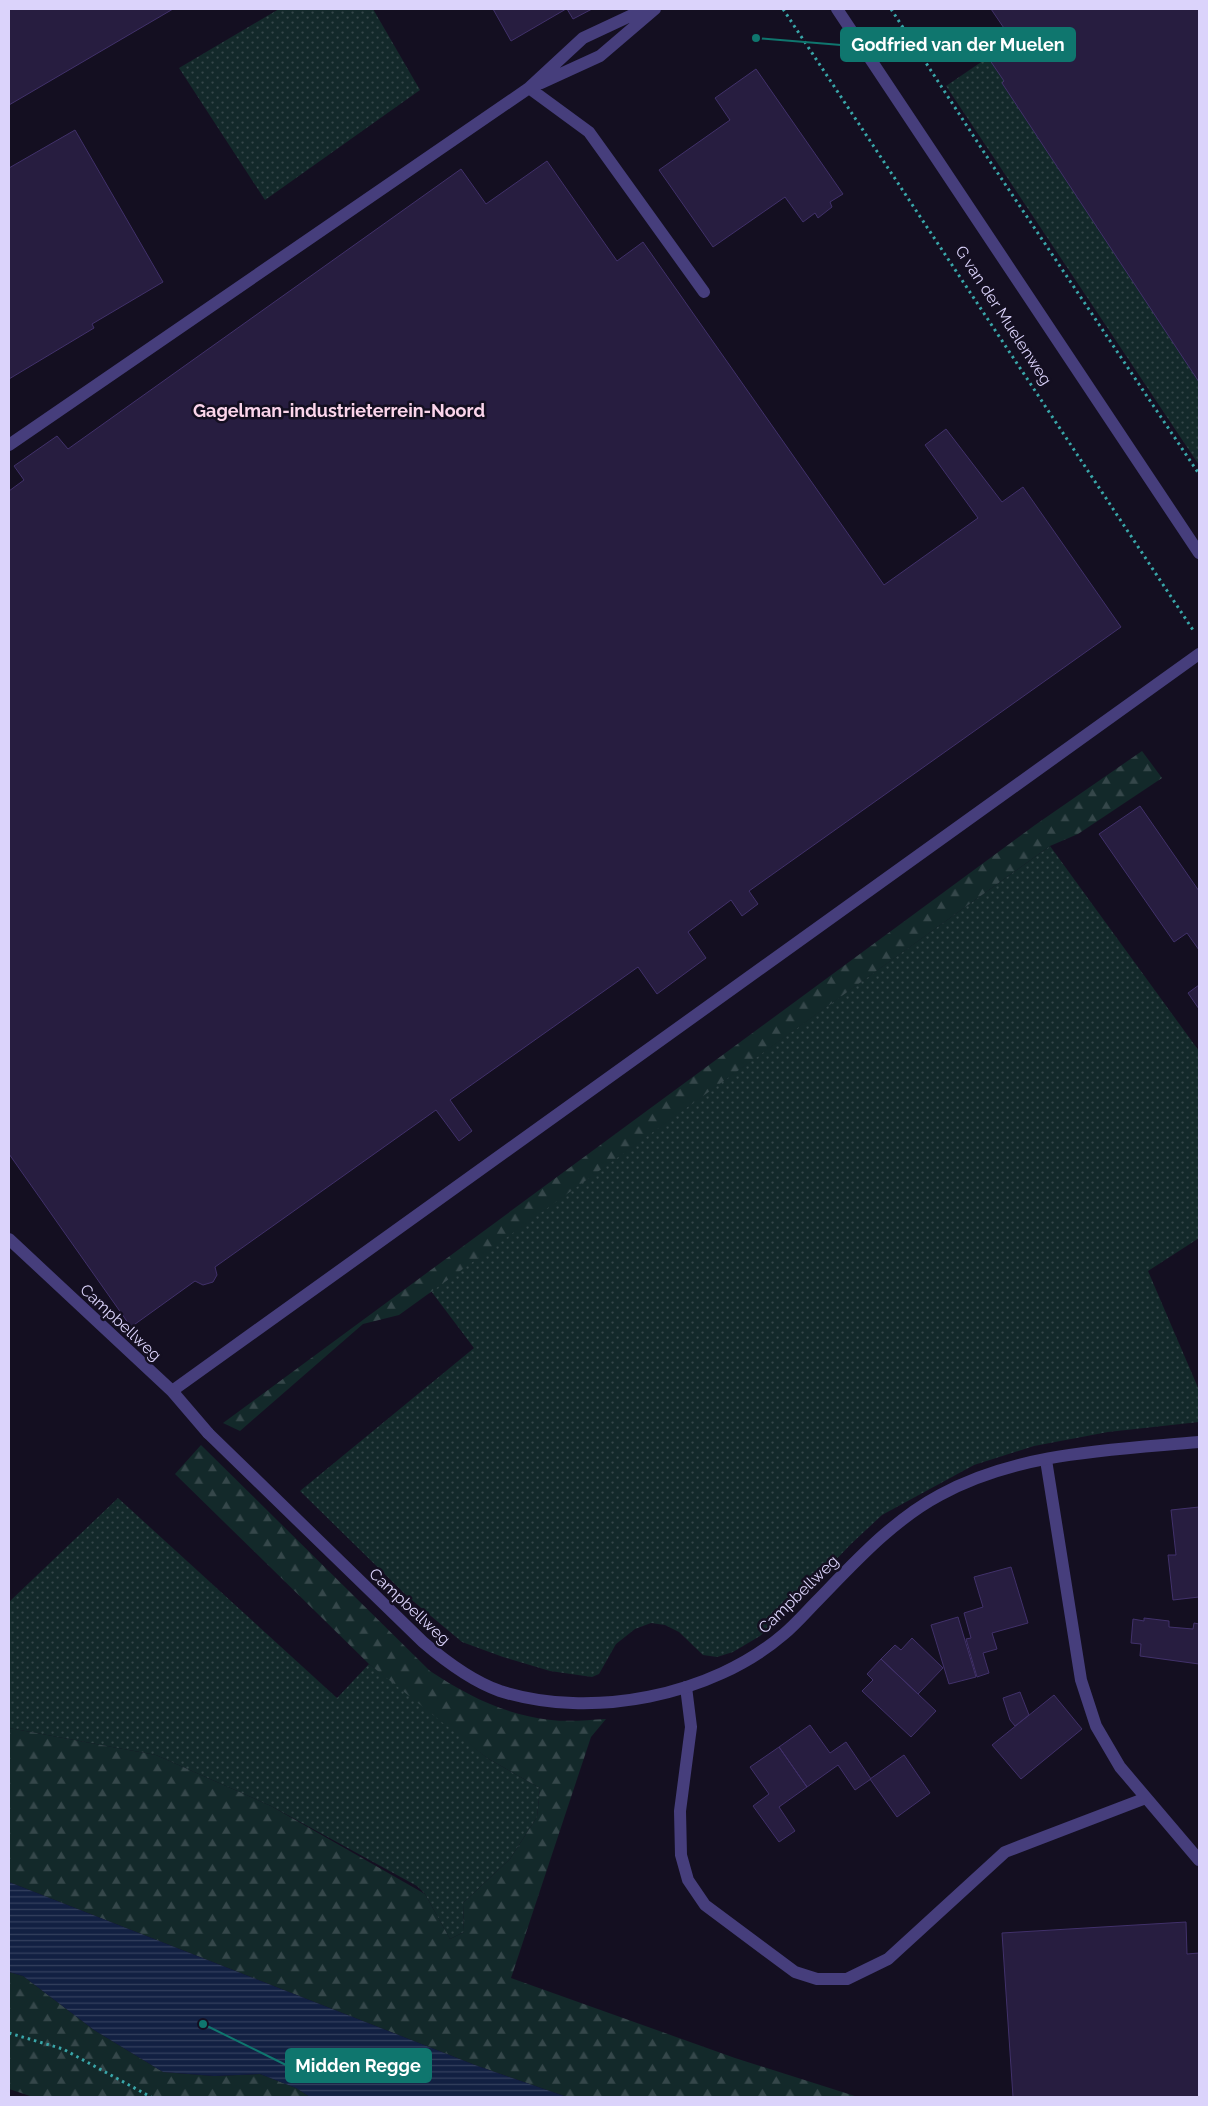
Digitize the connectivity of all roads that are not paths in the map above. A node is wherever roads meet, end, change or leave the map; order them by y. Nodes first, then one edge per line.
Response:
1 (644, 9) edge
2 (656, 9) edge
3 (837, 9) edge
4 (529, 88) junction
5 (704, 292) dead end
6 (9, 445) edge
7 (1199, 553) edge
8 (1199, 654) edge
9 (9, 1240) edge
10 (172, 1391) junction
11 (1199, 1442) edge
12 (1046, 1460) junction
13 (686, 1687) junction
14 (1146, 1798) junction
15 (1199, 1860) edge

1 - 4 street
2 - 4 street
3 - 7 street, G van der Muelenweg
4 - 5 street
4 - 6 street
8 - 10 street
9 - 10 street, Campbellweg
10 - 13 street, Campbellweg
11 - 12 street, Campbellweg
12 - 13 street, Campbellweg
12 - 14 street
13 - 14 street
14 - 15 street

